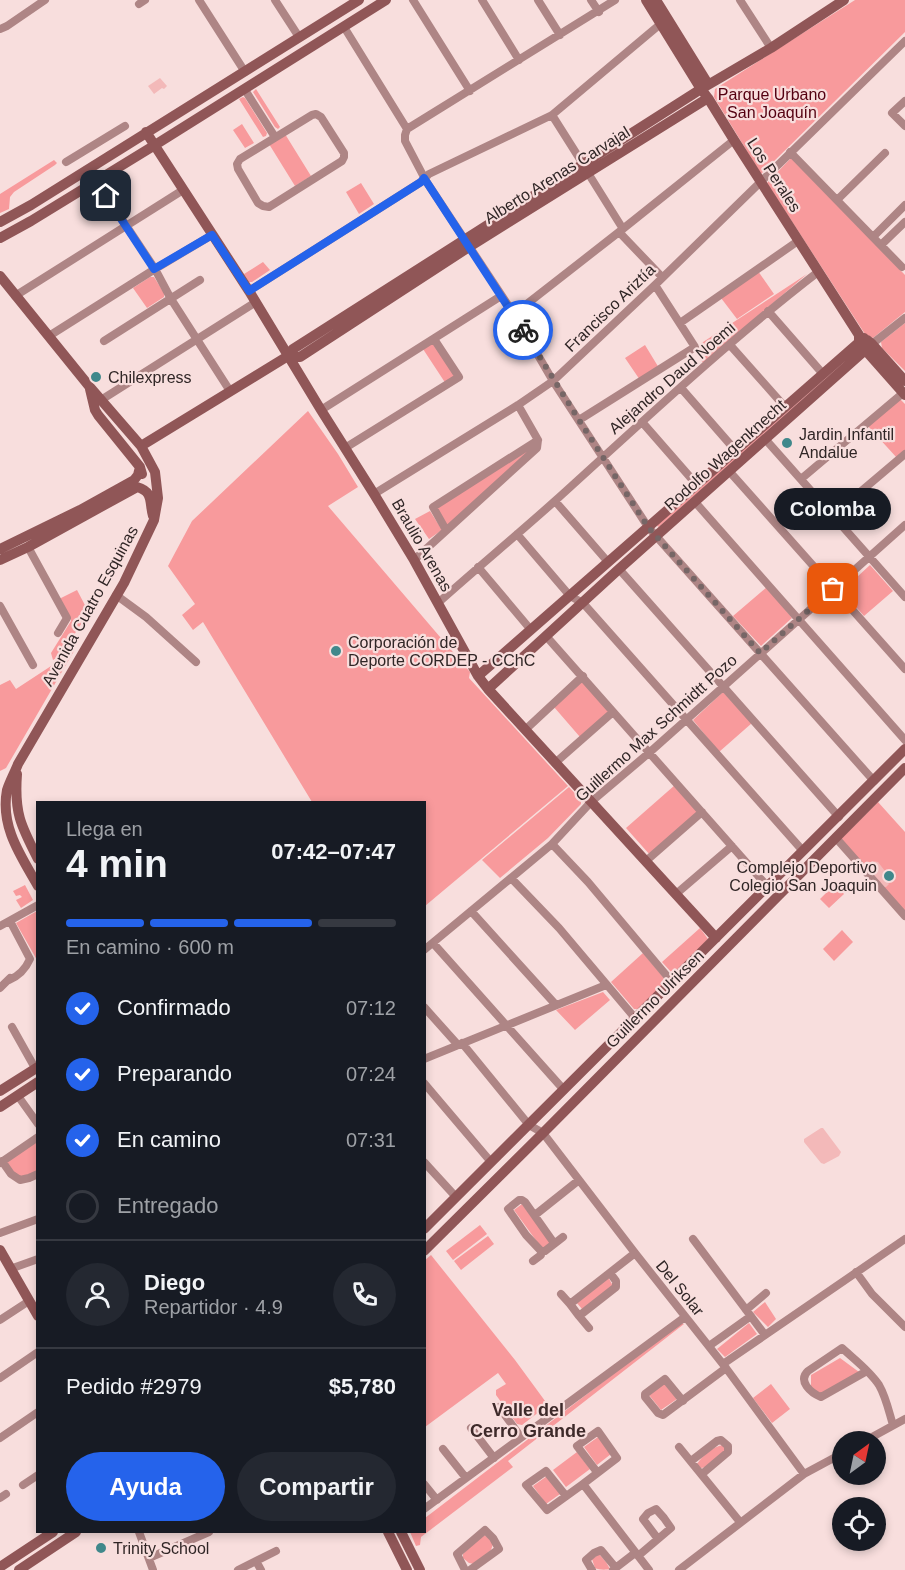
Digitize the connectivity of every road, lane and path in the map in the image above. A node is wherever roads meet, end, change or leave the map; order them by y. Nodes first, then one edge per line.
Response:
1 (45, 0) edge
2 (199, 0) edge
3 (275, 0) edge
4 (359, 0) edge
5 (386, 0) edge
6 (413, 0) edge
7 (482, 0) edge
8 (538, 0) edge
9 (591, 0) edge
10 (615, 0) edge
11 (646, 0) edge
12 (656, 0) edge
13 (741, 0) edge
14 (844, 0) edge
15 (599, 12) junction
16 (664, 21) junction
17 (344, 27) junction
18 (0, 29) edge
19 (560, 35) junction
20 (299, 37) junction
21 (905, 41) edge
22 (771, 48) junction
23 (519, 60) junction
24 (245, 72) junction
25 (705, 86) junction
26 (244, 90) junction
27 (214, 91) junction
28 (470, 91) junction
29 (708, 98) junction
30 (198, 100) junction
31 (905, 101) edge
32 (221, 103) junction
33 (205, 113) junction
34 (552, 115) junction
35 (125, 126) dead end
36 (905, 126) edge
37 (407, 129) junction
38 (146, 132) junction
39 (275, 137) junction
40 (734, 140) junction
41 (155, 145) junction
42 (790, 152) junction
43 (885, 153) dead end
44 (66, 162) dead end
45 (586, 169) junction
46 (96, 180) junction
47 (423, 180) junction
48 (760, 182) junction
49 (183, 190) junction
50 (837, 200) junction
51 (905, 205) edge
52 (0, 222) edge
53 (905, 222) edge
54 (126, 226) junction
55 (621, 231) junction
56 (212, 235) junction
57 (873, 237) junction
58 (0, 238) edge
59 (798, 241) junction
60 (467, 243) junction
61 (881, 245) junction
62 (902, 267) dead end
63 (154, 269) junction
64 (818, 272) junction
65 (0, 276) edge
66 (662, 277) junction
67 (201, 280) dead end
68 (655, 285) junction
69 (249, 291) junction
70 (15, 296) junction
71 (501, 296) junction
72 (171, 299) junction
73 (256, 302) junction
74 (768, 311) junction
75 (514, 314) junction
76 (905, 318) edge
77 (680, 323) junction
78 (49, 336) junction
79 (434, 339) junction
80 (104, 340) dead end
81 (198, 340) junction
82 (864, 342) junction
83 (730, 345) junction
84 (288, 356) junction
85 (823, 374) junction
86 (553, 381) junction
87 (905, 381) edge
88 (681, 388) junction
89 (230, 391) junction
90 (904, 394) edge
91 (98, 405) junction
92 (518, 405) junction
93 (785, 407) junction
94 (321, 410) junction
95 (579, 420) junction
96 (642, 422) junction
97 (538, 440) junction
98 (766, 440) junction
99 (141, 446) junction
100 (345, 448) junction
101 (736, 451) junction
102 (905, 454) edge
103 (602, 457) junction
104 (140, 467) junction
105 (729, 471) junction
106 (801, 479) junction
107 (697, 485) junction
108 (137, 487) junction
109 (374, 494) junction
110 (555, 501) junction
111 (695, 502) junction
112 (833, 515) junction
113 (154, 520) junction
114 (905, 525) edge
115 (648, 527) junction
116 (446, 530) junction
117 (517, 534) junction
118 (656, 537) junction
119 (27, 547) junction
120 (0, 549) edge
121 (869, 556) junction
122 (0, 560) edge
123 (414, 560) junction
124 (608, 562) junction
125 (478, 567) junction
126 (619, 569) junction
127 (833, 589) junction
128 (116, 595) junction
129 (904, 595) edge
130 (570, 596) junction
131 (438, 603) junction
132 (583, 603) junction
133 (0, 606) edge
134 (798, 620) junction
135 (531, 630) junction
136 (58, 633) dead end
137 (546, 636) junction
138 (760, 653) junction
139 (196, 662) dead end
140 (33, 665) dead end
141 (905, 669) edge
142 (478, 676) junction
143 (582, 676) junction
144 (722, 686) junction
145 (488, 689) junction
146 (613, 711) junction
147 (686, 719) junction
148 (525, 730) junction
149 (905, 741) edge
150 (905, 749) edge
151 (650, 752) junction
152 (555, 763) junction
153 (18, 764) junction
154 (905, 768) edge
155 (874, 781) junction
156 (591, 802) junction
157 (702, 812) junction
158 (838, 817) junction
159 (836, 838) junction
160 (552, 844) junction
161 (732, 846) junction
162 (803, 851) junction
163 (36, 856) edge
164 (646, 861) junction
165 (511, 878) junction
166 (36, 883) edge
167 (768, 887) junction
168 (676, 894) junction
169 (36, 905) edge
170 (471, 911) junction
171 (905, 916) edge
172 (10, 921) junction
173 (0, 926) edge
174 (716, 938) junction
175 (433, 943) junction
176 (426, 948) edge
177 (672, 982) junction
178 (606, 985) junction
179 (0, 988) edge
180 (556, 1005) junction
181 (426, 1009) edge
182 (635, 1018) junction
183 (508, 1026) junction
184 (12, 1027) dead end
185 (460, 1044) junction
186 (426, 1058) edge
187 (36, 1068) edge
188 (36, 1083) edge
189 (426, 1085) edge
190 (564, 1090) junction
191 (0, 1091) edge
192 (18, 1096) junction
193 (0, 1107) edge
194 (36, 1121) edge
195 (529, 1125) junction
196 (543, 1133) junction
197 (36, 1138) edge
198 (1, 1162) edge
199 (491, 1162) junction
200 (426, 1164) edge
201 (36, 1175) edge
202 (579, 1180) junction
203 (456, 1197) junction
204 (535, 1215) junction
205 (36, 1220) edge
206 (426, 1226) edge
207 (0, 1233) edge
208 (563, 1237) dead end
209 (693, 1239) dead end
210 (905, 1239) edge
211 (554, 1243) junction
212 (426, 1249) edge
213 (0, 1250) edge
214 (541, 1251) junction
215 (634, 1253) junction
216 (36, 1259) edge
217 (532, 1261) dead end
218 (5, 1266) edge
219 (856, 1272) junction
220 (610, 1273) junction
221 (766, 1293) dead end
222 (561, 1294) dead end
223 (28, 1301) junction
224 (570, 1304) junction
225 (36, 1312) edge
226 (749, 1313) junction
227 (579, 1316) junction
228 (685, 1317) junction
229 (0, 1320) edge
230 (905, 1327) edge
231 (589, 1328) dead end
232 (765, 1335) junction
233 (710, 1347) junction
234 (36, 1353) edge
235 (725, 1366) junction
236 (867, 1371) junction
237 (0, 1378) edge
238 (682, 1401) junction
239 (499, 1407) dead end
240 (36, 1413) edge
241 (905, 1419) edge
242 (893, 1425) junction
243 (471, 1428) dead end
244 (882, 1431) edge
245 (521, 1437) junction
246 (0, 1438) edge
247 (679, 1447) dead end
248 (443, 1449) dead end
249 (494, 1458) junction
250 (832, 1458) edge
251 (691, 1461) junction
252 (597, 1472) junction
253 (702, 1474) junction
254 (804, 1474) junction
255 (36, 1476) edge
256 (466, 1478) junction
257 (583, 1484) junction
258 (23, 1485) dead end
259 (426, 1486) edge
260 (566, 1496) junction
261 (437, 1500) junction
262 (426, 1508) edge
263 (740, 1522) junction
264 (52, 1533) edge
265 (74, 1533) edge
266 (139, 1533) edge
267 (203, 1533) edge
268 (388, 1533) edge
269 (401, 1533) edge
270 (658, 1539) dead end
271 (276, 1551) dead end
272 (637, 1555) junction
273 (149, 1558) junction
274 (256, 1561) junction
275 (5, 1567) edge
276 (614, 1569) edge
277 (19, 1570) edge
278 (153, 1570) edge
279 (238, 1570) edge
280 (261, 1570) edge
281 (407, 1570) edge
282 (420, 1570) edge
283 (465, 1570) edge
284 (471, 1570) edge
285 (592, 1570) edge
286 (649, 1570) edge
287 (679, 1570) edge

1 - 18 street
2 - 24 street
3 - 20 street
4 - 20 street
5 - 17 street
6 - 28 street
7 - 23 street
8 - 19 street
9 - 15 street
10 - 15 street
11 - 16 street, Los Perales
12 - 16 street, Los Perales
13 - 22 street
14 - 22 street, Alberto Arenas Carvajal
15 - 19 street
16 - 25 street, Los Perales
16 - 34 street
17 - 26 street
17 - 37 street
19 - 23 street
20 - 24 street
21 - 42 street
22 - 25 street, Alberto Arenas Carvajal
23 - 28 street
24 - 27 street
25 - 29 street, Los Perales
25 - 45 street, Alberto Arenas Carvajal
26 - 32 street
26 - 39 street
27 - 30 street
27 - 32 street
28 - 37 street
29 - 40 street, Los Perales
29 - 45 street, Alberto Arenas Carvajal
30 - 33 street
30 - 38 street
31 - 36 street
32 - 33 street
33 - 41 street
34 - 45 street
34 - 47 street
35 - 44 street
37 - 47 street
38 - 41 street, Braulio Arenas
38 - 52 street
39 - 39 street
40 - 48 street, Los Perales
40 - 55 street
41 - 46 street
41 - 49 street, Braulio Arenas
42 - 48 street, Francisco Ariztía
42 - 50 street
43 - 50 street
45 - 55 street
45 - 60 street, Alberto Arenas Carvajal
46 - 54 street
46 - 58 street
47 - 60 street
47 - 69 street
48 - 59 street, Los Perales
48 - 66 street, Francisco Ariztía
49 - 54 street
49 - 56 street, Braulio Arenas
50 - 57 street
51 - 57 street
53 - 61 street
54 - 63 street
54 - 70 street
55 - 66 street
55 - 75 street
56 - 63 street
56 - 69 street, Braulio Arenas
57 - 61 street
59 - 64 street, Los Perales
59 - 77 street
60 - 71 street
60 - 84 street, Alberto Arenas Carvajal
61 - 62 street
63 - 72 street
63 - 78 street
64 - 74 street, Alejandro Daud Noemi
64 - 82 street, Los Perales
65 - 70 street
66 - 68 street, Francisco Ariztía
67 - 72 street
68 - 77 street
68 - 86 street, Francisco Ariztía
69 - 73 street, Braulio Arenas
70 - 78 street
71 - 75 street
71 - 79 street
72 - 80 street
72 - 81 street
73 - 81 street
73 - 84 street, Braulio Arenas
74 - 83 street, Alejandro Daud Noemi
74 - 85 street
75 - 86 street
76 - 82 street, Rodolfo Wagenknecht
77 - 95 street
78 - 91 street
79 - 94 street
79 - 100 street
81 - 89 street
81 - 91 street
82 - 85 street, Rodolfo Wagenknecht
82 - 87 street, Los Perales
82 - 90 street, Los Perales
82 - 98 street, Rodolfo Wagenknecht
83 - 88 street, Alejandro Daud Noemi
83 - 93 street
84 - 89 street, Alberto Arenas Carvajal
84 - 94 street, Braulio Arenas
85 - 93 street, Rodolfo Wagenknecht
86 - 92 street, Francisco Ariztía
86 - 95 street
88 - 96 street, Alejandro Daud Noemi
88 - 101 street
89 - 99 street, Alberto Arenas Carvajal
90 - 106 street
91 - 99 street, Avenida Cuatro Esquinas
91 - 104 street
92 - 97 street
92 - 109 street, Francisco Ariztía
93 - 101 street, Rodolfo Wagenknecht
94 - 100 street, Braulio Arenas
95 - 103 street
96 - 103 street, Alejandro Daud Noemi
96 - 107 street
97 - 116 street
97 - 116 street
98 - 105 street, Rodolfo Wagenknecht
98 - 106 street
99 - 113 street, Avenida Cuatro Esquinas
100 - 109 street, Braulio Arenas
101 - 107 street, Rodolfo Wagenknecht
102 - 112 street
103 - 110 street, Alejandro Daud Noemi
103 - 115 street
104 - 108 street
104 - 120 street
105 - 111 street, Rodolfo Wagenknecht
105 - 127 street
106 - 112 street
107 - 115 street, Rodolfo Wagenknecht
108 - 113 street
108 - 119 street
109 - 123 street, Braulio Arenas
110 - 117 street, Alejandro Daud Noemi
110 - 124 street
111 - 118 street, Rodolfo Wagenknecht
111 - 134 street
112 - 121 street
113 - 128 street, Avenida Cuatro Esquinas
114 - 121 street, Guillermo Max Schmidtt Pozo
115 - 118 street
115 - 124 street, Rodolfo Wagenknecht
116 - 123 street
117 - 125 street, Alejandro Daud Noemi
117 - 130 street
118 - 126 street, Rodolfo Wagenknecht
118 - 138 street
119 - 122 street
119 - 136 street
121 - 127 street, Guillermo Max Schmidtt Pozo
121 - 129 street
123 - 131 street, Braulio Arenas
124 - 130 street, Rodolfo Wagenknecht
125 - 131 street, Alejandro Daud Noemi
125 - 135 street
126 - 132 street, Rodolfo Wagenknecht
126 - 144 street
127 - 134 street, Guillermo Max Schmidtt Pozo
127 - 141 street
128 - 139 street
128 - 153 street, Avenida Cuatro Esquinas
130 - 132 street
130 - 135 street, Rodolfo Wagenknecht
131 - 142 street, Braulio Arenas
132 - 137 street, Rodolfo Wagenknecht
132 - 147 street
133 - 140 street
134 - 138 street, Guillermo Max Schmidtt Pozo
134 - 149 street
135 - 142 street, Rodolfo Wagenknecht
137 - 143 street
137 - 145 street, Rodolfo Wagenknecht
138 - 144 street, Guillermo Max Schmidtt Pozo
138 - 155 street
142 - 145 street, Braulio Arenas
143 - 146 street
143 - 148 street
144 - 147 street, Guillermo Max Schmidtt Pozo
144 - 158 street
145 - 148 street, Braulio Arenas
146 - 151 street
146 - 152 street
147 - 151 street, Guillermo Max Schmidtt Pozo
147 - 162 street
148 - 152 street, Braulio Arenas
150 - 155 street, Guillermo Ulriksen
151 - 156 street, Guillermo Max Schmidtt Pozo
151 - 157 street
152 - 156 street, Braulio Arenas
153 - 163 street, Avenida Cuatro Esquinas
153 - 166 street, Avenida Cuatro Esquinas
154 - 159 street, Guillermo Ulriksen
155 - 158 street, Guillermo Ulriksen
156 - 160 street, Guillermo Max Schmidtt Pozo
156 - 164 street, Braulio Arenas
157 - 161 street
157 - 164 street
158 - 162 street, Guillermo Ulriksen
159 - 171 street
159 - 196 street, Guillermo Ulriksen
160 - 165 street, Guillermo Max Schmidtt Pozo
160 - 177 street
161 - 167 street
161 - 168 street
162 - 167 street, Guillermo Ulriksen
164 - 168 street, Braulio Arenas
165 - 170 street, Guillermo Max Schmidtt Pozo
165 - 178 street
167 - 174 street, Guillermo Ulriksen
168 - 174 street, Braulio Arenas
169 - 172 street
170 - 175 street, Guillermo Max Schmidtt Pozo
170 - 180 street
172 - 173 street
172 - 179 street
174 - 177 street, Guillermo Ulriksen
175 - 176 street, Guillermo Max Schmidtt Pozo
175 - 183 street
177 - 182 street, Guillermo Ulriksen
178 - 180 street
178 - 182 street
180 - 183 street
181 - 185 street
182 - 190 street, Guillermo Ulriksen
183 - 185 street
183 - 190 street
184 - 187 street
185 - 186 street
185 - 195 street
187 - 191 street
188 - 192 street
189 - 199 street
190 - 195 street, Guillermo Ulriksen
192 - 193 street
192 - 194 street
195 - 196 street, Del Solar
195 - 199 street, Guillermo Ulriksen
196 - 202 street, Del Solar
196 - 212 street, Guillermo Ulriksen
197 - 198 street
198 - 201 street
199 - 203 street, Guillermo Ulriksen
200 - 203 street
202 - 204 street
202 - 215 street, Del Solar
203 - 206 street, Guillermo Ulriksen
204 - 211 street
204 - 214 street
205 - 207 street
208 - 211 street
209 - 226 street
210 - 219 street
211 - 214 street
213 - 218 street
214 - 217 street
215 - 220 street
215 - 228 street, Del Solar
216 - 218 street
218 - 223 street
219 - 230 street
219 - 232 street
220 - 224 street
220 - 227 street
221 - 226 street
222 - 224 street
223 - 225 street
223 - 229 street
224 - 227 street
226 - 232 street
226 - 233 street
227 - 231 street
228 - 233 street, Del Solar
228 - 245 street
232 - 235 street
233 - 235 street, Del Solar
234 - 237 street
235 - 238 street
235 - 254 street, Del Solar
236 - 236 street
236 - 242 street
238 - 238 street
239 - 245 street
240 - 246 street
241 - 242 street
242 - 244 street
243 - 249 street
245 - 249 street
247 - 251 street
248 - 256 street
249 - 256 street
250 - 254 street
251 - 253 street
251 - 253 street
252 - 252 street
252 - 257 street
253 - 263 street
254 - 263 street
255 - 258 street
256 - 261 street
257 - 260 street
257 - 272 street
259 - 261 street
260 - 260 street
261 - 262 street
263 - 287 street
264 - 275 street
265 - 277 street
266 - 273 street
267 - 273 street
268 - 281 street
269 - 282 street
270 - 272 street
271 - 274 street
272 - 276 street
272 - 286 street
273 - 278 street
274 - 279 street
274 - 280 street
276 - 285 street
283 - 284 street

